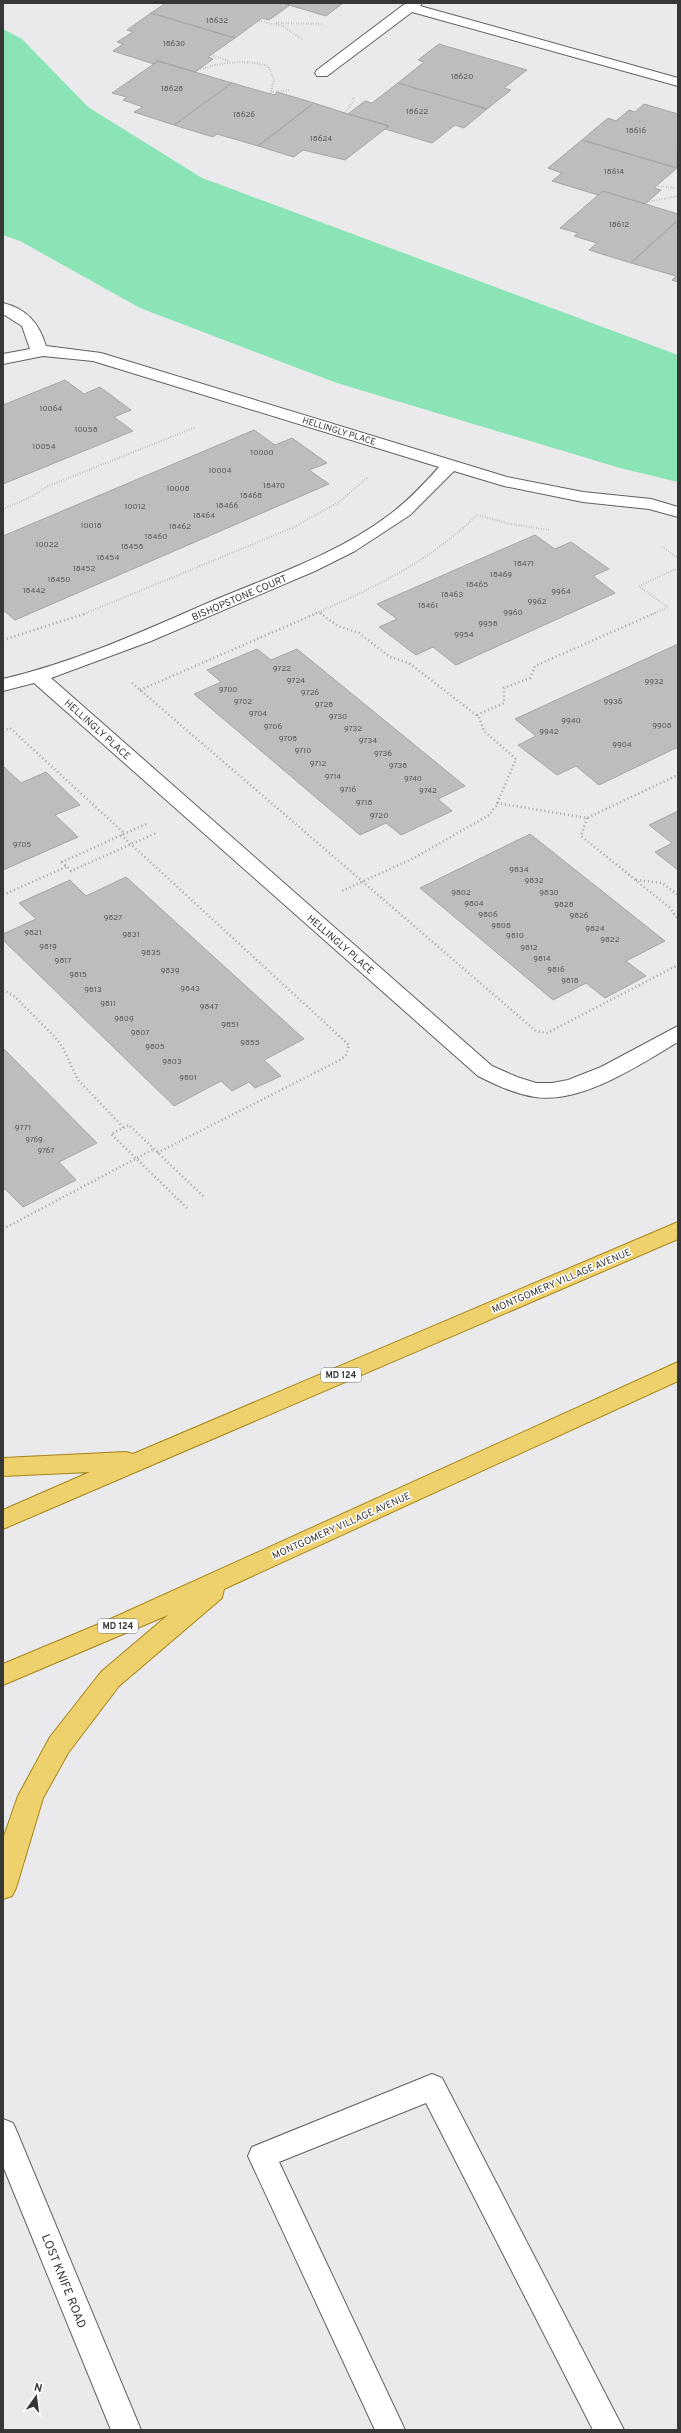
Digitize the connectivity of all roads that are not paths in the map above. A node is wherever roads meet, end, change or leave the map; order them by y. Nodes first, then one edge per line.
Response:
1 (412, 5) edge
2 (322, 73) dead end
3 (678, 82) edge
4 (3, 308) edge
5 (39, 351) junction
6 (3, 359) edge
7 (450, 465) junction
8 (678, 512) edge
9 (39, 677) junction
10 (3, 685) edge
11 (678, 1033) edge
12 (678, 1230) edge
13 (678, 1371) edge
14 (144, 1460) junction
15 (3, 1467) edge
16 (3, 1520) edge
17 (232, 1575) junction
18 (3, 1675) edge
19 (3, 1888) edge
20 (3, 2132) edge
21 (126, 2430) edge
22 (390, 2430) edge
23 (609, 2430) edge

1 - 2 street
1 - 3 street
4 - 5 street
5 - 6 street, HELLINGLY PLACE
5 - 7 street, HELLINGLY PLACE
7 - 8 street, HELLINGLY PLACE
7 - 9 street, BISHOPSTONE COURT
9 - 10 street, BISHOPSTONE COURT
9 - 11 street, HELLINGLY PLACE
12 - 14 main road, MONTGOMERY VILLAGE AVENUE / MD 124
13 - 17 main road, MONTGOMERY VILLAGE AVENUE / MD 124
14 - 15 main road
14 - 16 main road, MONTGOMERY VILLAGE AVENUE / MD 124
17 - 18 main road, MONTGOMERY VILLAGE AVENUE / MD 124
17 - 19 main road
20 - 21 street, LOST KNIFE ROAD
22 - 23 street

